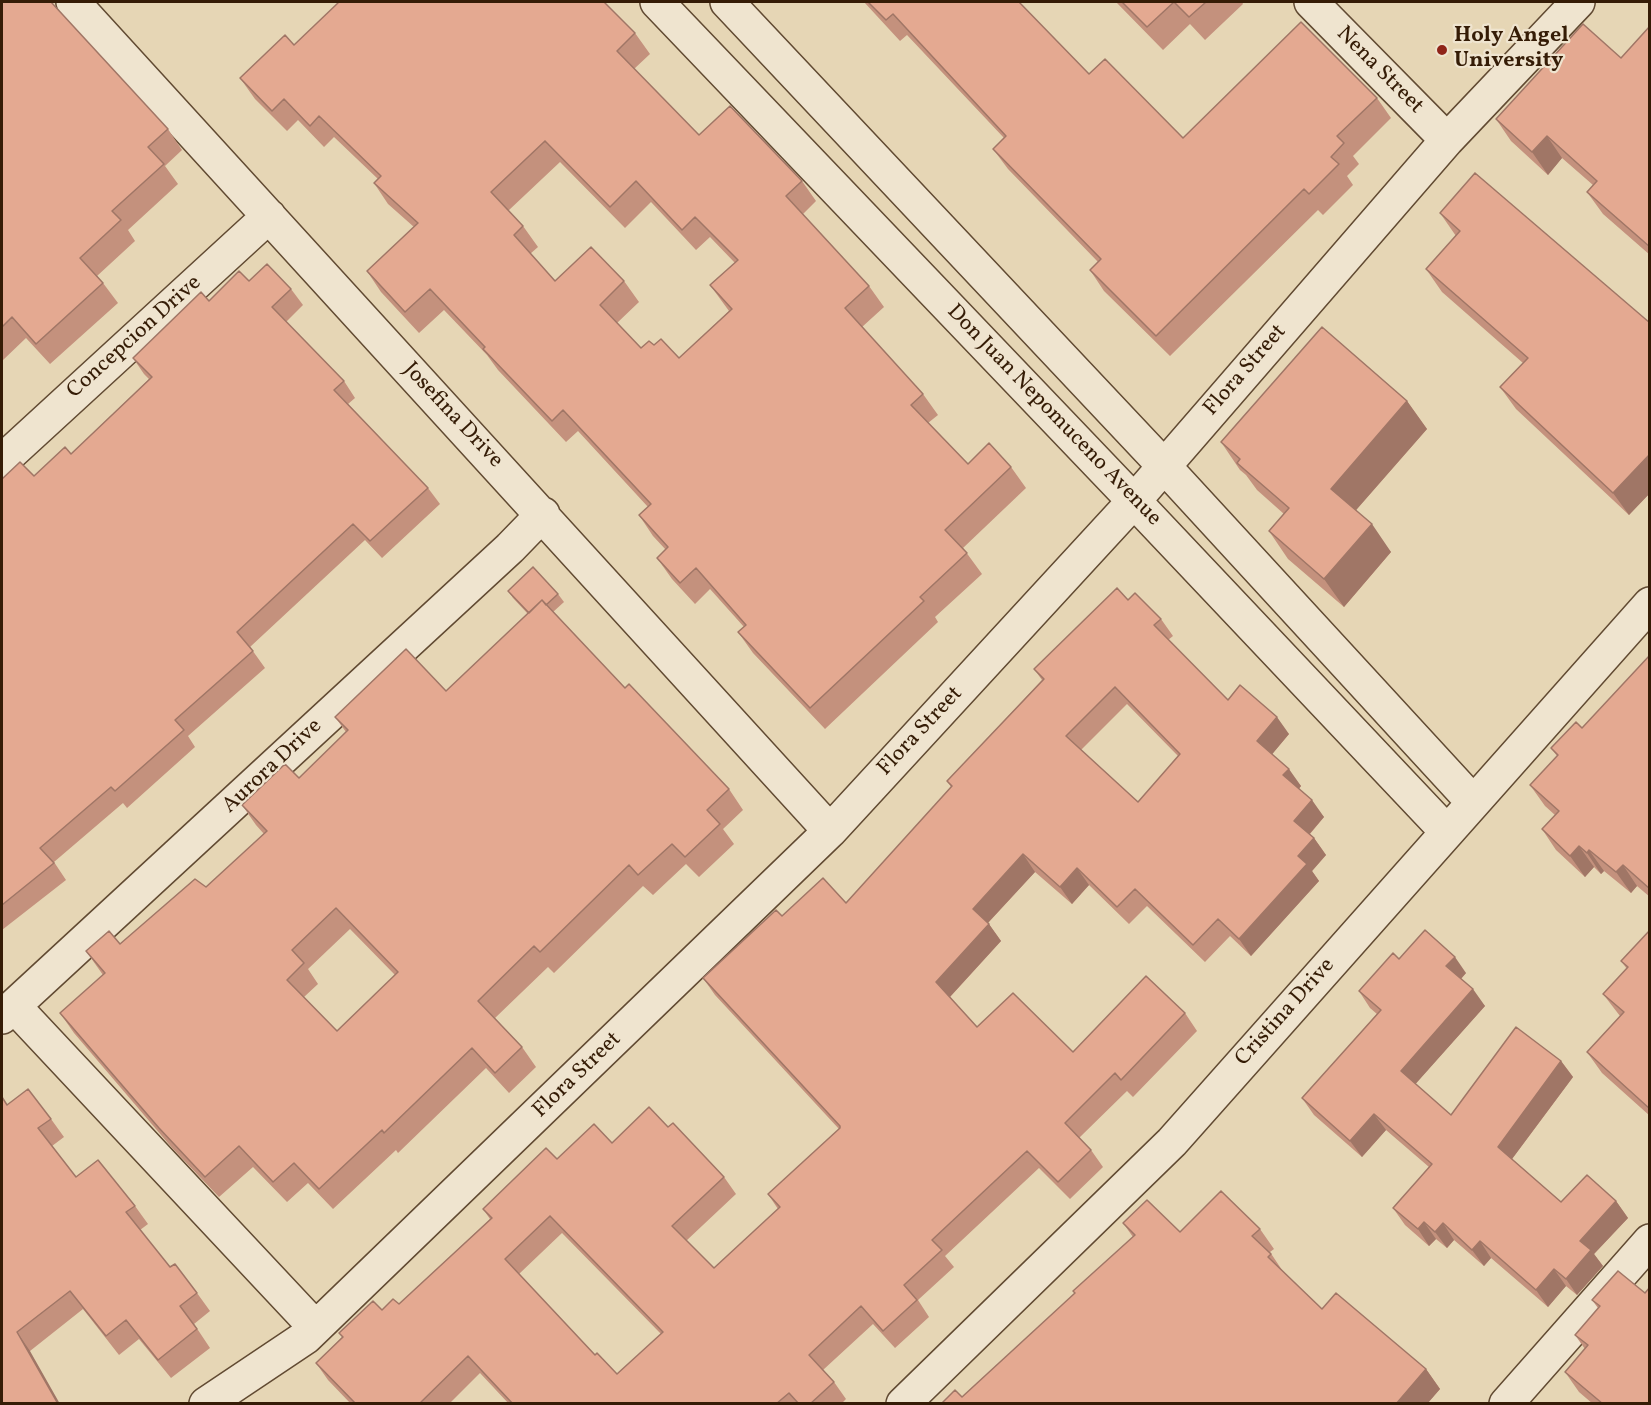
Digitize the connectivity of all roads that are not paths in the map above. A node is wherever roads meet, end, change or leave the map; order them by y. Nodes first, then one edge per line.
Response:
1 (73, 2) edge
2 (657, 2) edge
3 (1311, 2) edge
4 (1578, 2) edge
5 (733, 9) edge
6 (705, 52) junction
7 (1447, 140) junction
8 (269, 216) junction
9 (2, 461) edge
10 (1163, 465) junction
11 (1134, 501) junction
12 (543, 514) junction
13 (1650, 603) edge
14 (1473, 802) junction
15 (830, 831) junction
16 (1447, 832) junction
17 (8, 1012) edge
18 (1650, 1241) edge
19 (315, 1328) junction
20 (206, 1404) edge
21 (903, 1404) edge
22 (1506, 1404) edge

1 - 8 street, Josefina Drive
2 - 6 street, Don Juan Nepomuceno Avenue
3 - 7 street, Nena Street
4 - 7 street, Flora Street
5 - 6 street
5 - 10 street, Don Juan Nepomuceno Avenue
6 - 11 street, Don Juan Nepomuceno Avenue
7 - 10 street, Flora Street
8 - 9 street, Concepcion Drive
8 - 12 street, Josefina Drive
10 - 11 street, Flora Street
10 - 14 street, Don Juan Nepomuceno Avenue
11 - 15 street, Flora Street
11 - 16 street, Don Juan Nepomuceno Avenue
12 - 15 street, Josefina Drive
12 - 17 street, Aurora Drive
13 - 14 street, Cristina Drive
14 - 16 street, Cristina Drive
15 - 19 street, Flora Street
16 - 21 street, Cristina Drive
17 - 19 street
18 - 22 street
19 - 20 street, Flora Street

